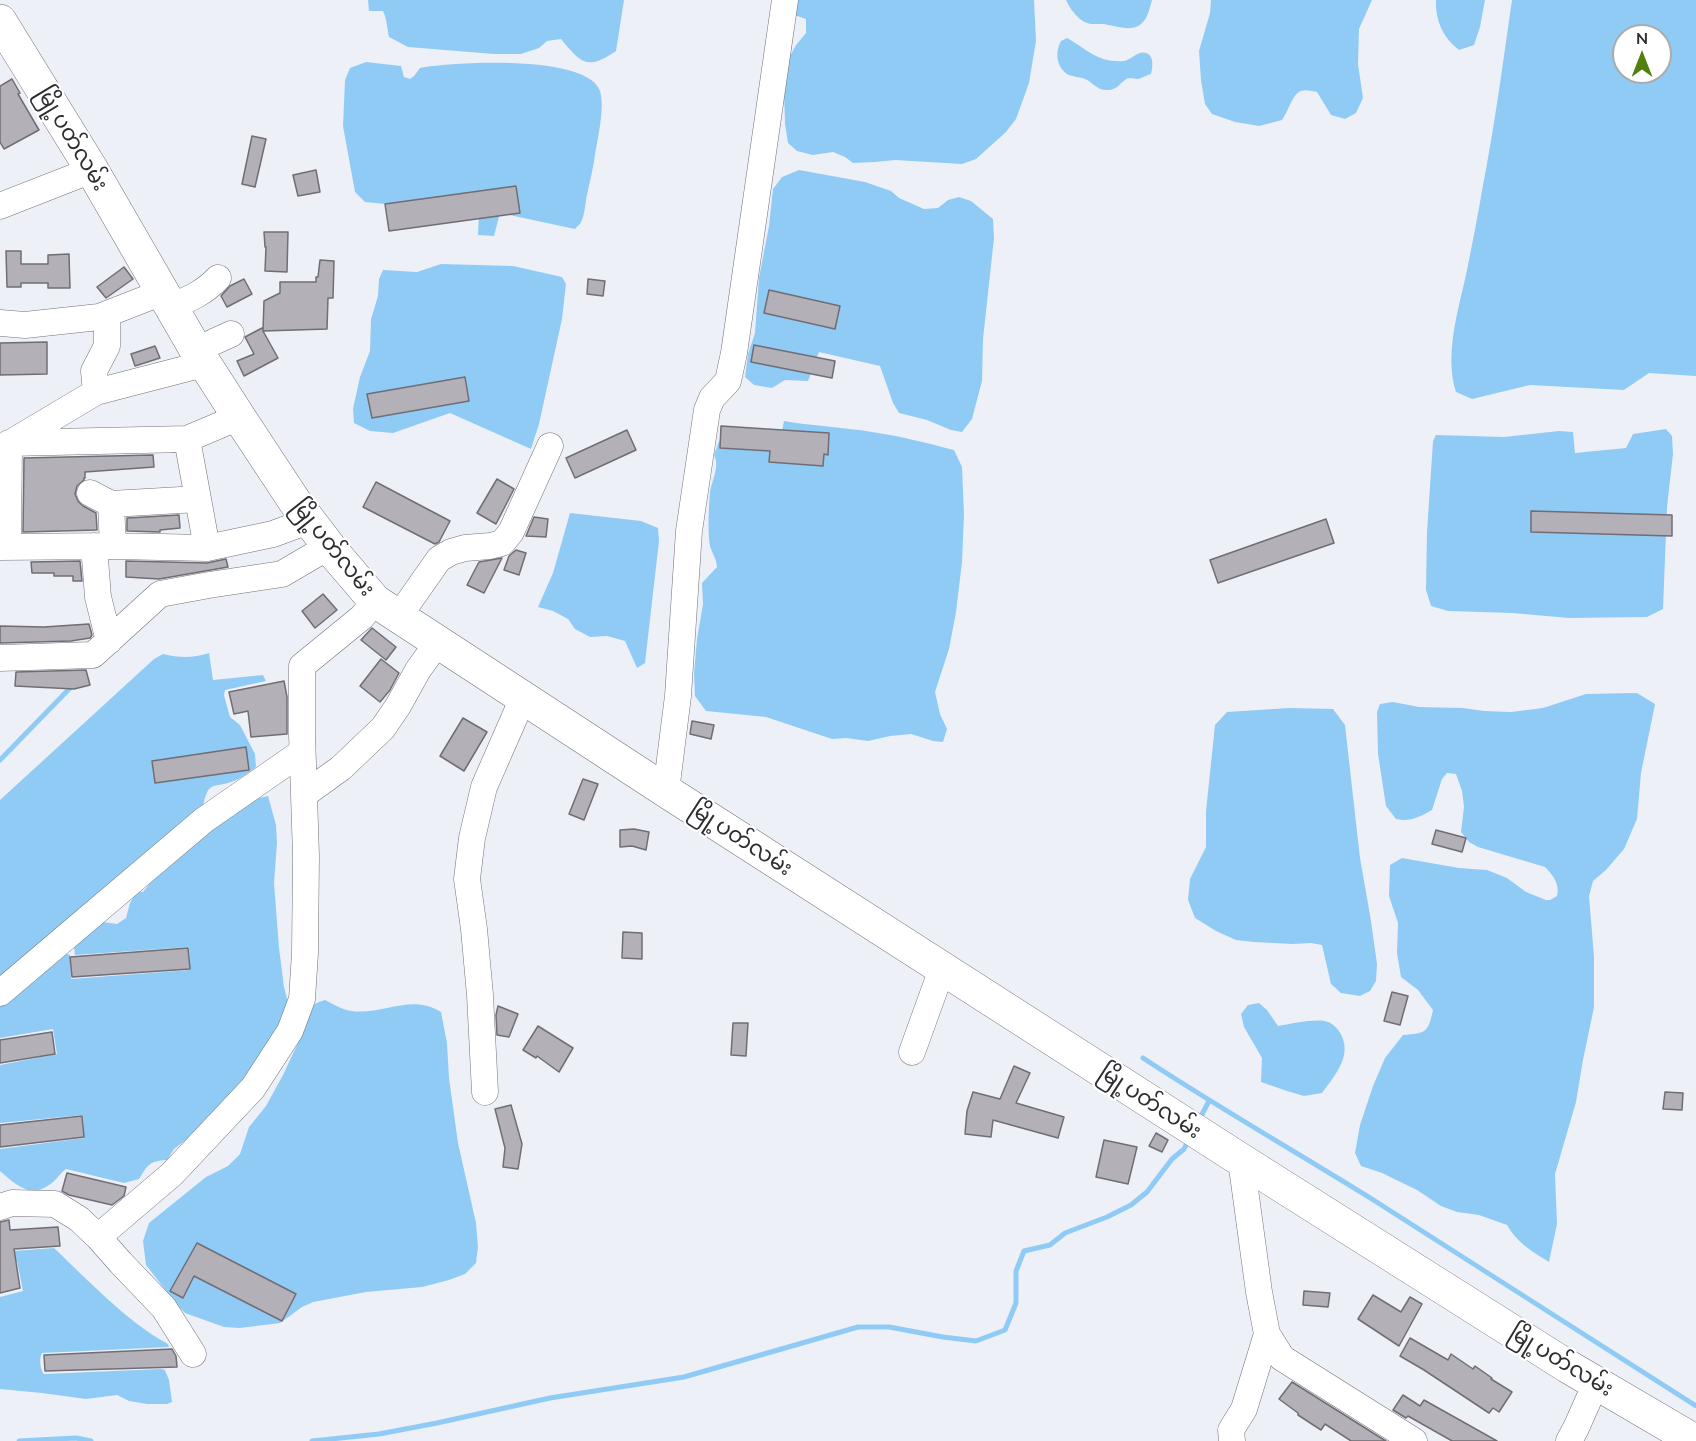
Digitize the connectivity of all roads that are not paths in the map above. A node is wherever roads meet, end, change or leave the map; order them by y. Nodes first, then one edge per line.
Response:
1 (785, 0) edge
2 (0, 21) edge
3 (9, 55) edge
4 (92, 170) junction
5 (0, 206) edge
6 (218, 278) dead end
7 (167, 299) junction
8 (107, 314) junction
9 (0, 323) edge
10 (231, 334) dead end
11 (200, 357) junction
12 (96, 392) junction
13 (239, 417) junction
14 (187, 439) junction
15 (4, 443) edge
16 (550, 446) dead end
17 (198, 499) junction
18 (309, 521) junction
19 (104, 546) junction
20 (4, 547) edge
21 (328, 547) junction
22 (207, 548) junction
23 (387, 608) junction
24 (109, 641) junction
25 (438, 642) junction
26 (0, 658) edge
27 (523, 698) junction
28 (302, 752) junction
29 (666, 791) junction
30 (305, 794) junction
31 (942, 969) junction
32 (0, 993) edge
33 (912, 1052) dead end
34 (485, 1092) dead end
35 (1241, 1160) junction
36 (0, 1207) edge
37 (98, 1237) junction
38 (1267, 1334) junction
39 (193, 1354) dead end
40 (1596, 1383) junction
41 (1229, 1437) edge
42 (1414, 1441) edge
43 (1569, 1441) edge
44 (1695, 1441) edge

1 - 29 street
2 - 3 main road, မြို့ပတ်လမ်း
3 - 4 main road, မြို့ပတ်လမ်း
4 - 5 street
4 - 7 main road, မြို့ပတ်လမ်း
6 - 7 street
7 - 8 street
7 - 11 main road, မြို့ပတ်လမ်း
8 - 9 street
8 - 12 street
10 - 11 street
11 - 12 street
11 - 13 main road, မြို့ပတ်လမ်း
12 - 15 street
13 - 14 street
13 - 18 main road, မြို့ပတ်လမ်း
14 - 15 street
14 - 17 street
15 - 20 street
16 - 23 street
17 - 19 street
17 - 22 street
18 - 21 main road, မြို့ပတ်လမ်း
18 - 22 street
19 - 20 street
19 - 22 street
19 - 24 street
21 - 23 main road, မြို့ပတ်လမ်း
21 - 24 street
23 - 25 main road, မြို့ပတ်လမ်း
23 - 28 street
24 - 26 street
25 - 27 main road, မြို့ပတ်လမ်း
25 - 30 street
27 - 29 main road, မြို့ပတ်လမ်း
27 - 34 street
28 - 30 street
28 - 32 street
29 - 31 main road, မြို့ပတ်လမ်း
30 - 37 street
31 - 33 street
31 - 35 main road, မြို့ပတ်လမ်း
35 - 38 street
35 - 40 main road, မြို့ပတ်လမ်း
36 - 37 street
37 - 39 street
38 - 41 street
38 - 42 street
40 - 43 street
40 - 44 main road, မြို့ပတ်လမ်း

